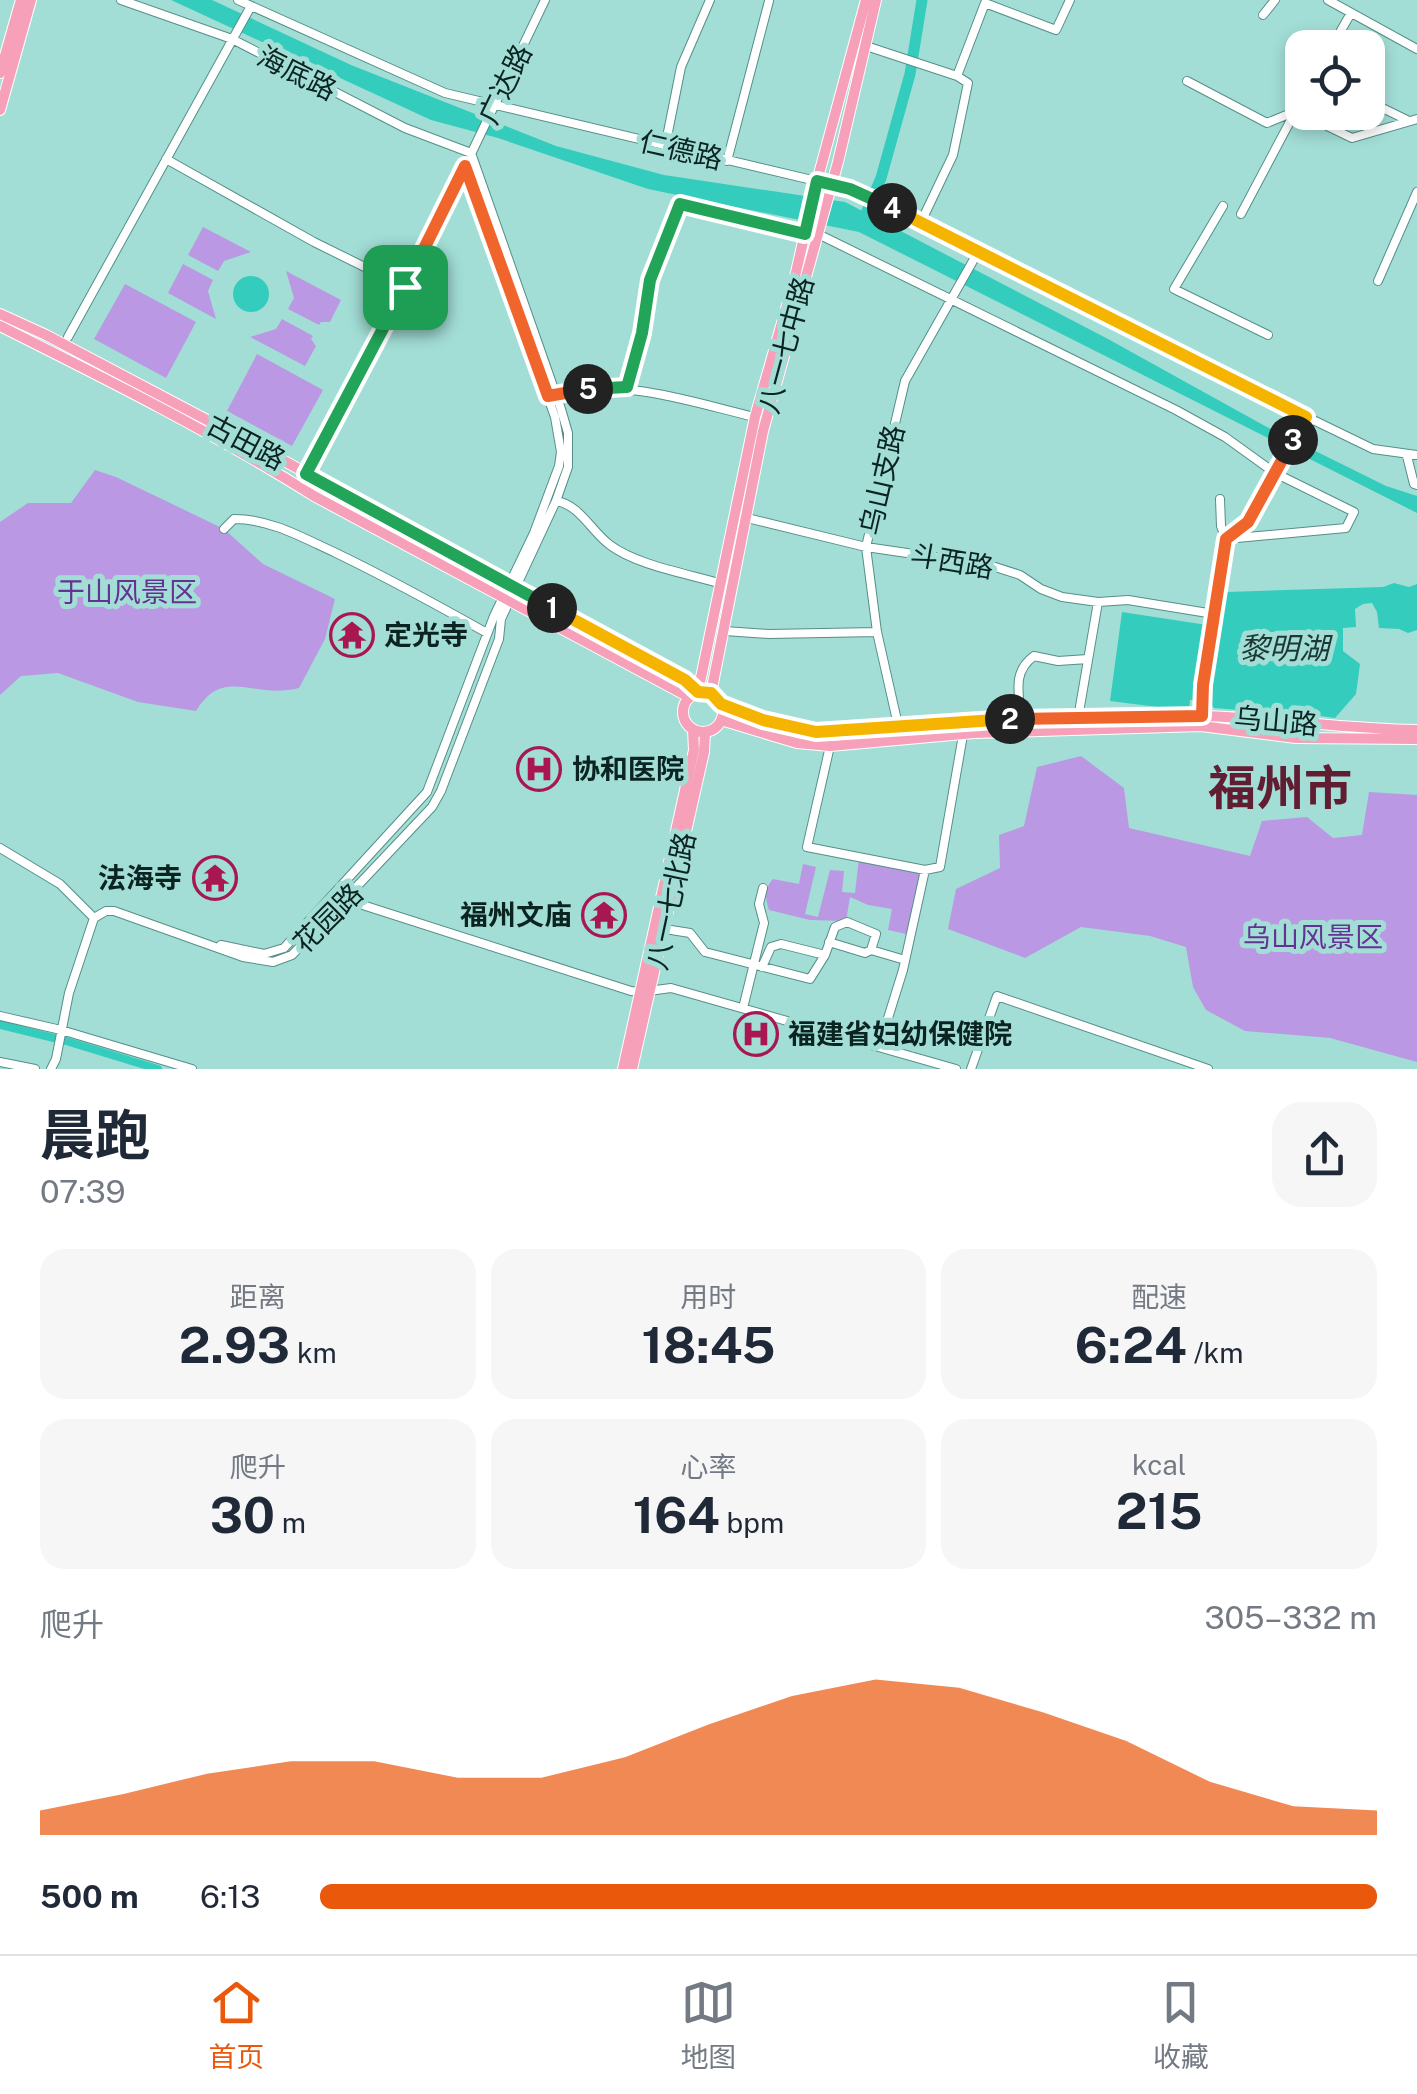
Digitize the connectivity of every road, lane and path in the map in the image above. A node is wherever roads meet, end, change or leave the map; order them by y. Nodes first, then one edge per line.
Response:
1 (21, 0) edge
2 (31, 0) edge
3 (121, 0) edge
4 (238, 0) edge
5 (545, 0) edge
6 (710, 0) edge
7 (866, 0) edge
8 (876, 0) edge
9 (1070, 0) edge
10 (1275, 0) edge
11 (1328, 0) edge
12 (770, 1) edge
13 (250, 6) junction
14 (1351, 12) junction
15 (1263, 15) dead end
16 (1342, 30) edge
17 (232, 40) junction
18 (866, 46) junction
19 (1417, 49) edge
20 (0, 73) edge
21 (957, 76) junction
22 (1186, 80) dead end
23 (494, 108) junction
24 (0, 110) edge
25 (1385, 110) edge
26 (1285, 116) edge
27 (1406, 120) junction
28 (1417, 120) edge
29 (1385, 127) edge
30 (1286, 130) edge
31 (1335, 130) edge
32 (1376, 130) edge
33 (665, 147) junction
34 (473, 148) junction
35 (166, 159) junction
36 (727, 161) junction
37 (465, 166) junction
38 (816, 186) junction
39 (829, 186) junction
40 (1417, 192) edge
41 (1223, 206) dead end
42 (1240, 214) dead end
43 (922, 222) junction
44 (809, 233) junction
45 (978, 252) junction
46 (1378, 280) dead end
47 (405, 287) junction
48 (949, 300) junction
49 (0, 314) edge
50 (0, 326) edge
51 (1268, 335) dead end
52 (68, 337) dead end
53 (627, 387) junction
54 (552, 395) junction
55 (755, 417) junction
56 (1306, 417) junction
57 (1412, 456) edge
58 (1275, 472) junction
59 (306, 474) junction
60 (1417, 485) edge
61 (299, 487) junction
62 (1220, 499) dead end
63 (556, 501) junction
64 (747, 518) junction
65 (224, 529) dead end
66 (1226, 539) junction
67 (866, 547) junction
68 (722, 584) junction
69 (512, 587) junction
70 (505, 599) junction
71 (1098, 602) junction
72 (1214, 614) junction
73 (725, 630) junction
74 (877, 632) junction
75 (487, 634) junction
76 (1088, 659) junction
77 (711, 693) junction
78 (694, 694) junction
79 (721, 704) junction
80 (1021, 718) junction
81 (1078, 718) junction
82 (722, 720) junction
83 (1202, 721) junction
84 (898, 725) junction
85 (1417, 730) edge
86 (699, 731) junction
87 (963, 735) junction
88 (1417, 740) edge
89 (830, 746) junction
90 (0, 848) edge
91 (925, 870) junction
92 (763, 888) dead end
93 (347, 900) junction
94 (94, 918) junction
95 (665, 928) junction
96 (192, 939) junction
97 (829, 942) junction
98 (871, 950) junction
99 (825, 955) junction
100 (905, 960) junction
101 (758, 966) junction
102 (646, 992) junction
103 (743, 1008) junction
104 (0, 1016) edge
105 (61, 1030) junction
106 (879, 1047) junction
107 (0, 1062) edge
108 (55, 1066) edge
109 (35, 1069) edge
110 (192, 1069) edge
111 (623, 1069) edge
112 (632, 1069) edge
113 (956, 1069) edge
114 (971, 1069) edge
115 (1208, 1069) edge

1 - 20 main road
2 - 24 main road
3 - 17 street, 海底路
4 - 13 street, 仁德路
5 - 23 street, 广达路
6 - 33 street
7 - 38 main road, 八一七中路
8 - 18 main road, 八一七中路
9 - 21 street
10 - 15 street
11 - 14 street
12 - 36 street
13 - 17 street
13 - 23 street, 仁德路
14 - 16 street
14 - 19 street
17 - 34 street, 海底路
17 - 35 street
18 - 21 street
18 - 39 main road, 八一七中路
21 - 43 street
22 - 26 street
23 - 33 street, 仁德路
23 - 34 street, 广达路
25 - 27 street
27 - 28 street
27 - 29 street
30 - 42 street
31 - 32 street
33 - 36 street, 仁德路
34 - 37 street, 广达路
34 - 54 street
35 - 47 street
35 - 52 street
36 - 38 street, 仁德路
37 - 47 street, 广达路
37 - 54 street
38 - 39 street, 仁德路
38 - 44 main road, 八一七中路
39 - 43 street, 仁德路
39 - 44 main road, 八一七中路
40 - 46 street
41 - 51 street
43 - 45 street
44 - 48 street
44 - 53 street
44 - 55 main road, 八一七中路
44 - 64 main road, 八一七中路
45 - 48 street, 乌山支路
45 - 56 street
47 - 59 street, 广达路
48 - 58 street
48 - 67 street, 乌山支路
49 - 59 main road, 古田路
50 - 61 main road, 古田路
53 - 54 street
53 - 55 street
54 - 63 street
54 - 69 street
55 - 68 main road, 八一七中路
56 - 57 street
56 - 58 street
57 - 60 street
58 - 66 street
58 - 66 street
59 - 61 street, 广达路
59 - 69 main road, 古田路
61 - 70 main road, 古田路
62 - 66 street
63 - 68 street
63 - 69 street
64 - 67 street, 斗西路
64 - 73 main road, 八一七中路
65 - 75 street
66 - 72 street
67 - 71 street, 斗西路
67 - 74 street, 乌山支路
68 - 78 main road, 八一七中路
69 - 70 street
69 - 78 main road, 古田路
70 - 75 street, 花园路
70 - 78 main road, 古田路
70 - 93 street, 花园路
71 - 72 street, 斗西路
71 - 76 street
72 - 83 street
73 - 74 street
73 - 77 main road, 八一七中路
74 - 84 street, 乌山支路
75 - 96 street, 花园路
76 - 80 street
76 - 81 street
77 - 78 main road
77 - 79 main road
78 - 86 main road
79 - 82 main road
79 - 84 main road, 乌山路
80 - 81 main road, 乌山路
80 - 84 main road, 乌山路
81 - 83 main road, 乌山路
82 - 86 main road
82 - 89 main road, 乌山路
83 - 85 main road, 乌山路
83 - 87 main road, 乌山路
83 - 88 main road, 乌山路
86 - 95 main road, 八一七北路
86 - 102 main road
87 - 89 main road, 乌山路
87 - 91 street
89 - 91 street
90 - 94 street
91 - 100 street
92 - 101 street
93 - 96 street, 花园路
93 - 102 street
94 - 96 street
94 - 105 street
95 - 101 street
95 - 102 main road, 八一七北路
97 - 98 street
97 - 98 street
97 - 99 street
98 - 100 street
99 - 101 street
99 - 101 street
100 - 106 street
101 - 103 street
102 - 103 street
102 - 111 main road
102 - 112 main road, 八一七北路
103 - 106 street
104 - 105 street
105 - 108 street
105 - 110 street
106 - 113 street
107 - 109 street
114 - 115 street

